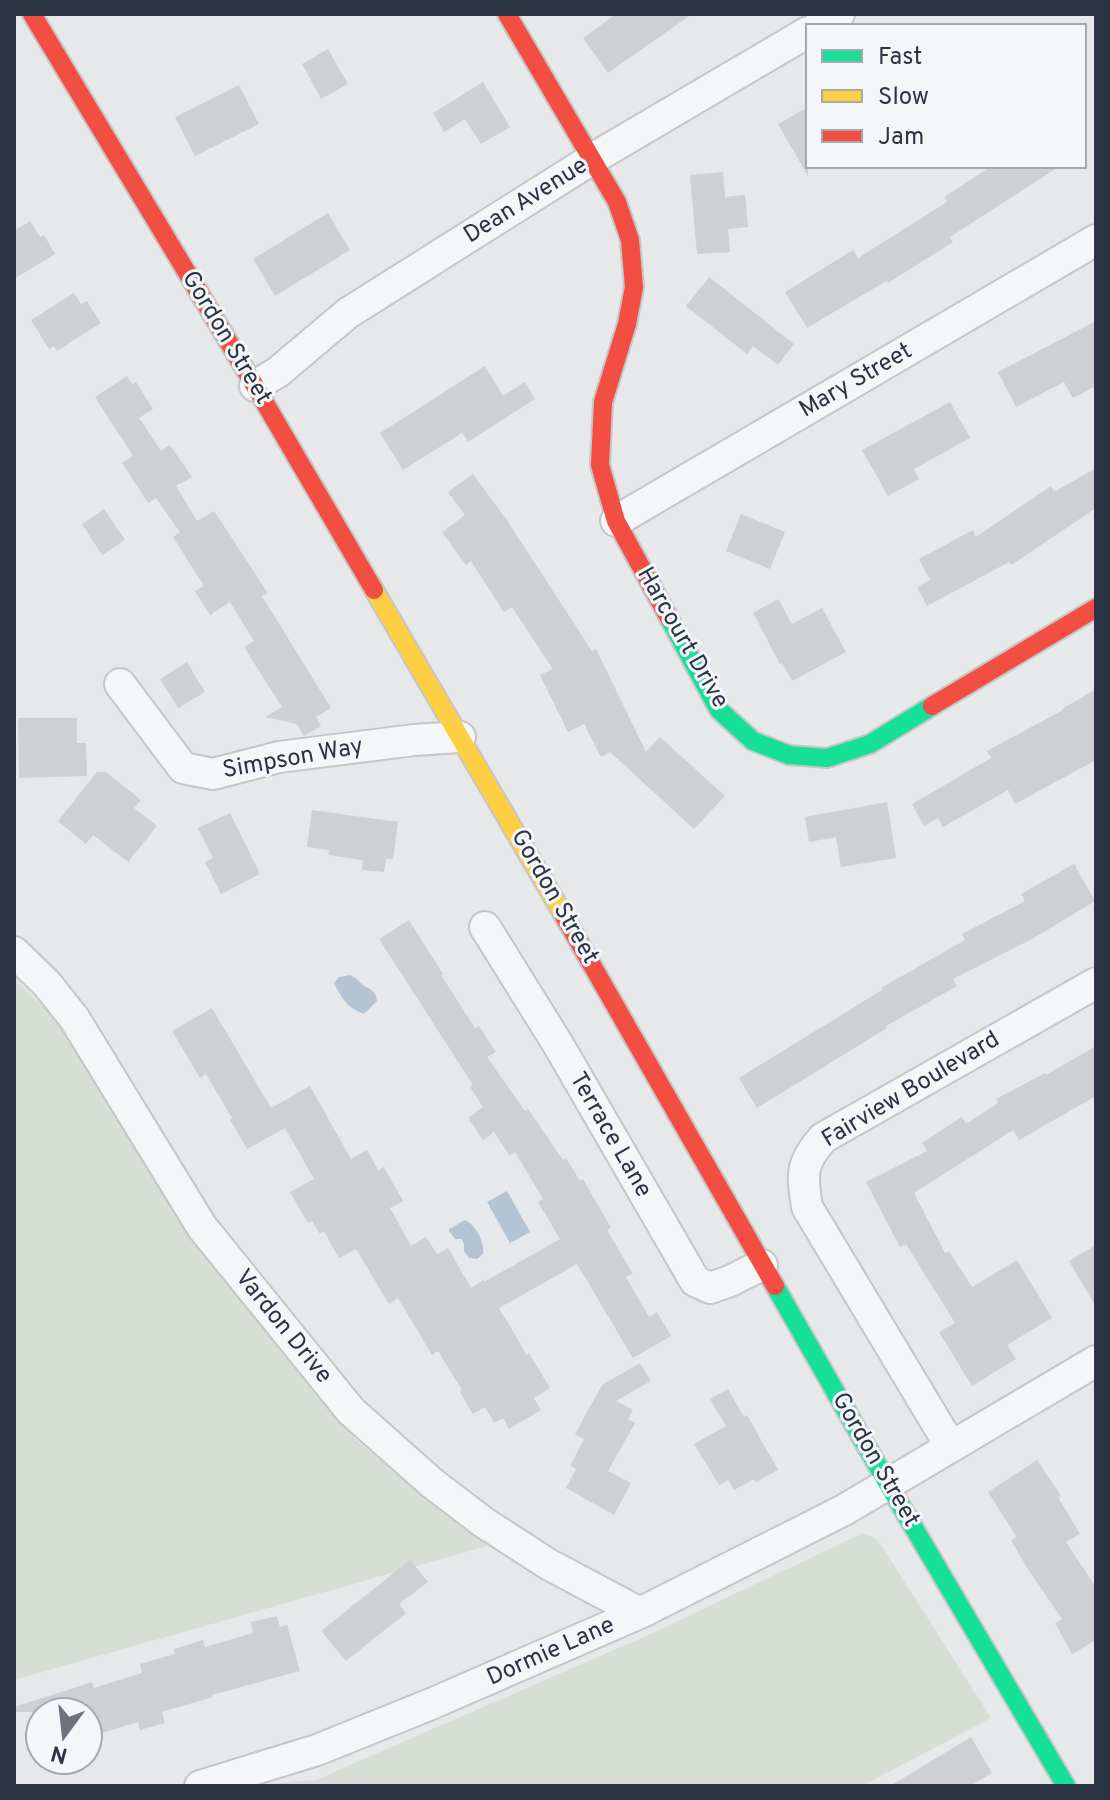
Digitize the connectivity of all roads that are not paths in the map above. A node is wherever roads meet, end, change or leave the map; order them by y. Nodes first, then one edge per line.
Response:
1 (32, 14) edge
2 (507, 14) edge
3 (839, 14) edge
4 (822, 24) edge
5 (806, 33) edge
6 (592, 159) junction
7 (1096, 240) edge
8 (255, 386) junction
9 (616, 521) junction
10 (1096, 608) edge
11 (120, 684) dead end
12 (460, 737) junction
13 (485, 927) dead end
14 (14, 952) edge
15 (1096, 983) edge
16 (762, 1265) junction
17 (1096, 1361) edge
18 (951, 1447) junction
19 (888, 1484) junction
20 (640, 1613) junction
21 (200, 1786) edge
22 (1066, 1786) edge

1 - 8 main road, Gordon Street
2 - 6 main road, Harcourt Drive
3 - 4 street
5 - 6 street, Dean Avenue
6 - 8 street, Dean Avenue
6 - 9 main road, Harcourt Drive
7 - 9 street, Mary Street
8 - 12 main road, Gordon Street
9 - 10 main road, Harcourt Drive
11 - 12 street, Simpson Way
12 - 16 main road, Gordon Street
13 - 16 street, Terrace Lane
14 - 20 street, Vardon Drive
15 - 18 street, Fairview Boulevard
16 - 19 main road, Gordon Street
17 - 18 street, Dormie Lane
18 - 19 street, Dormie Lane
19 - 20 street, Dormie Lane
19 - 22 main road, Gordon Street
20 - 21 street, Dormie Lane

